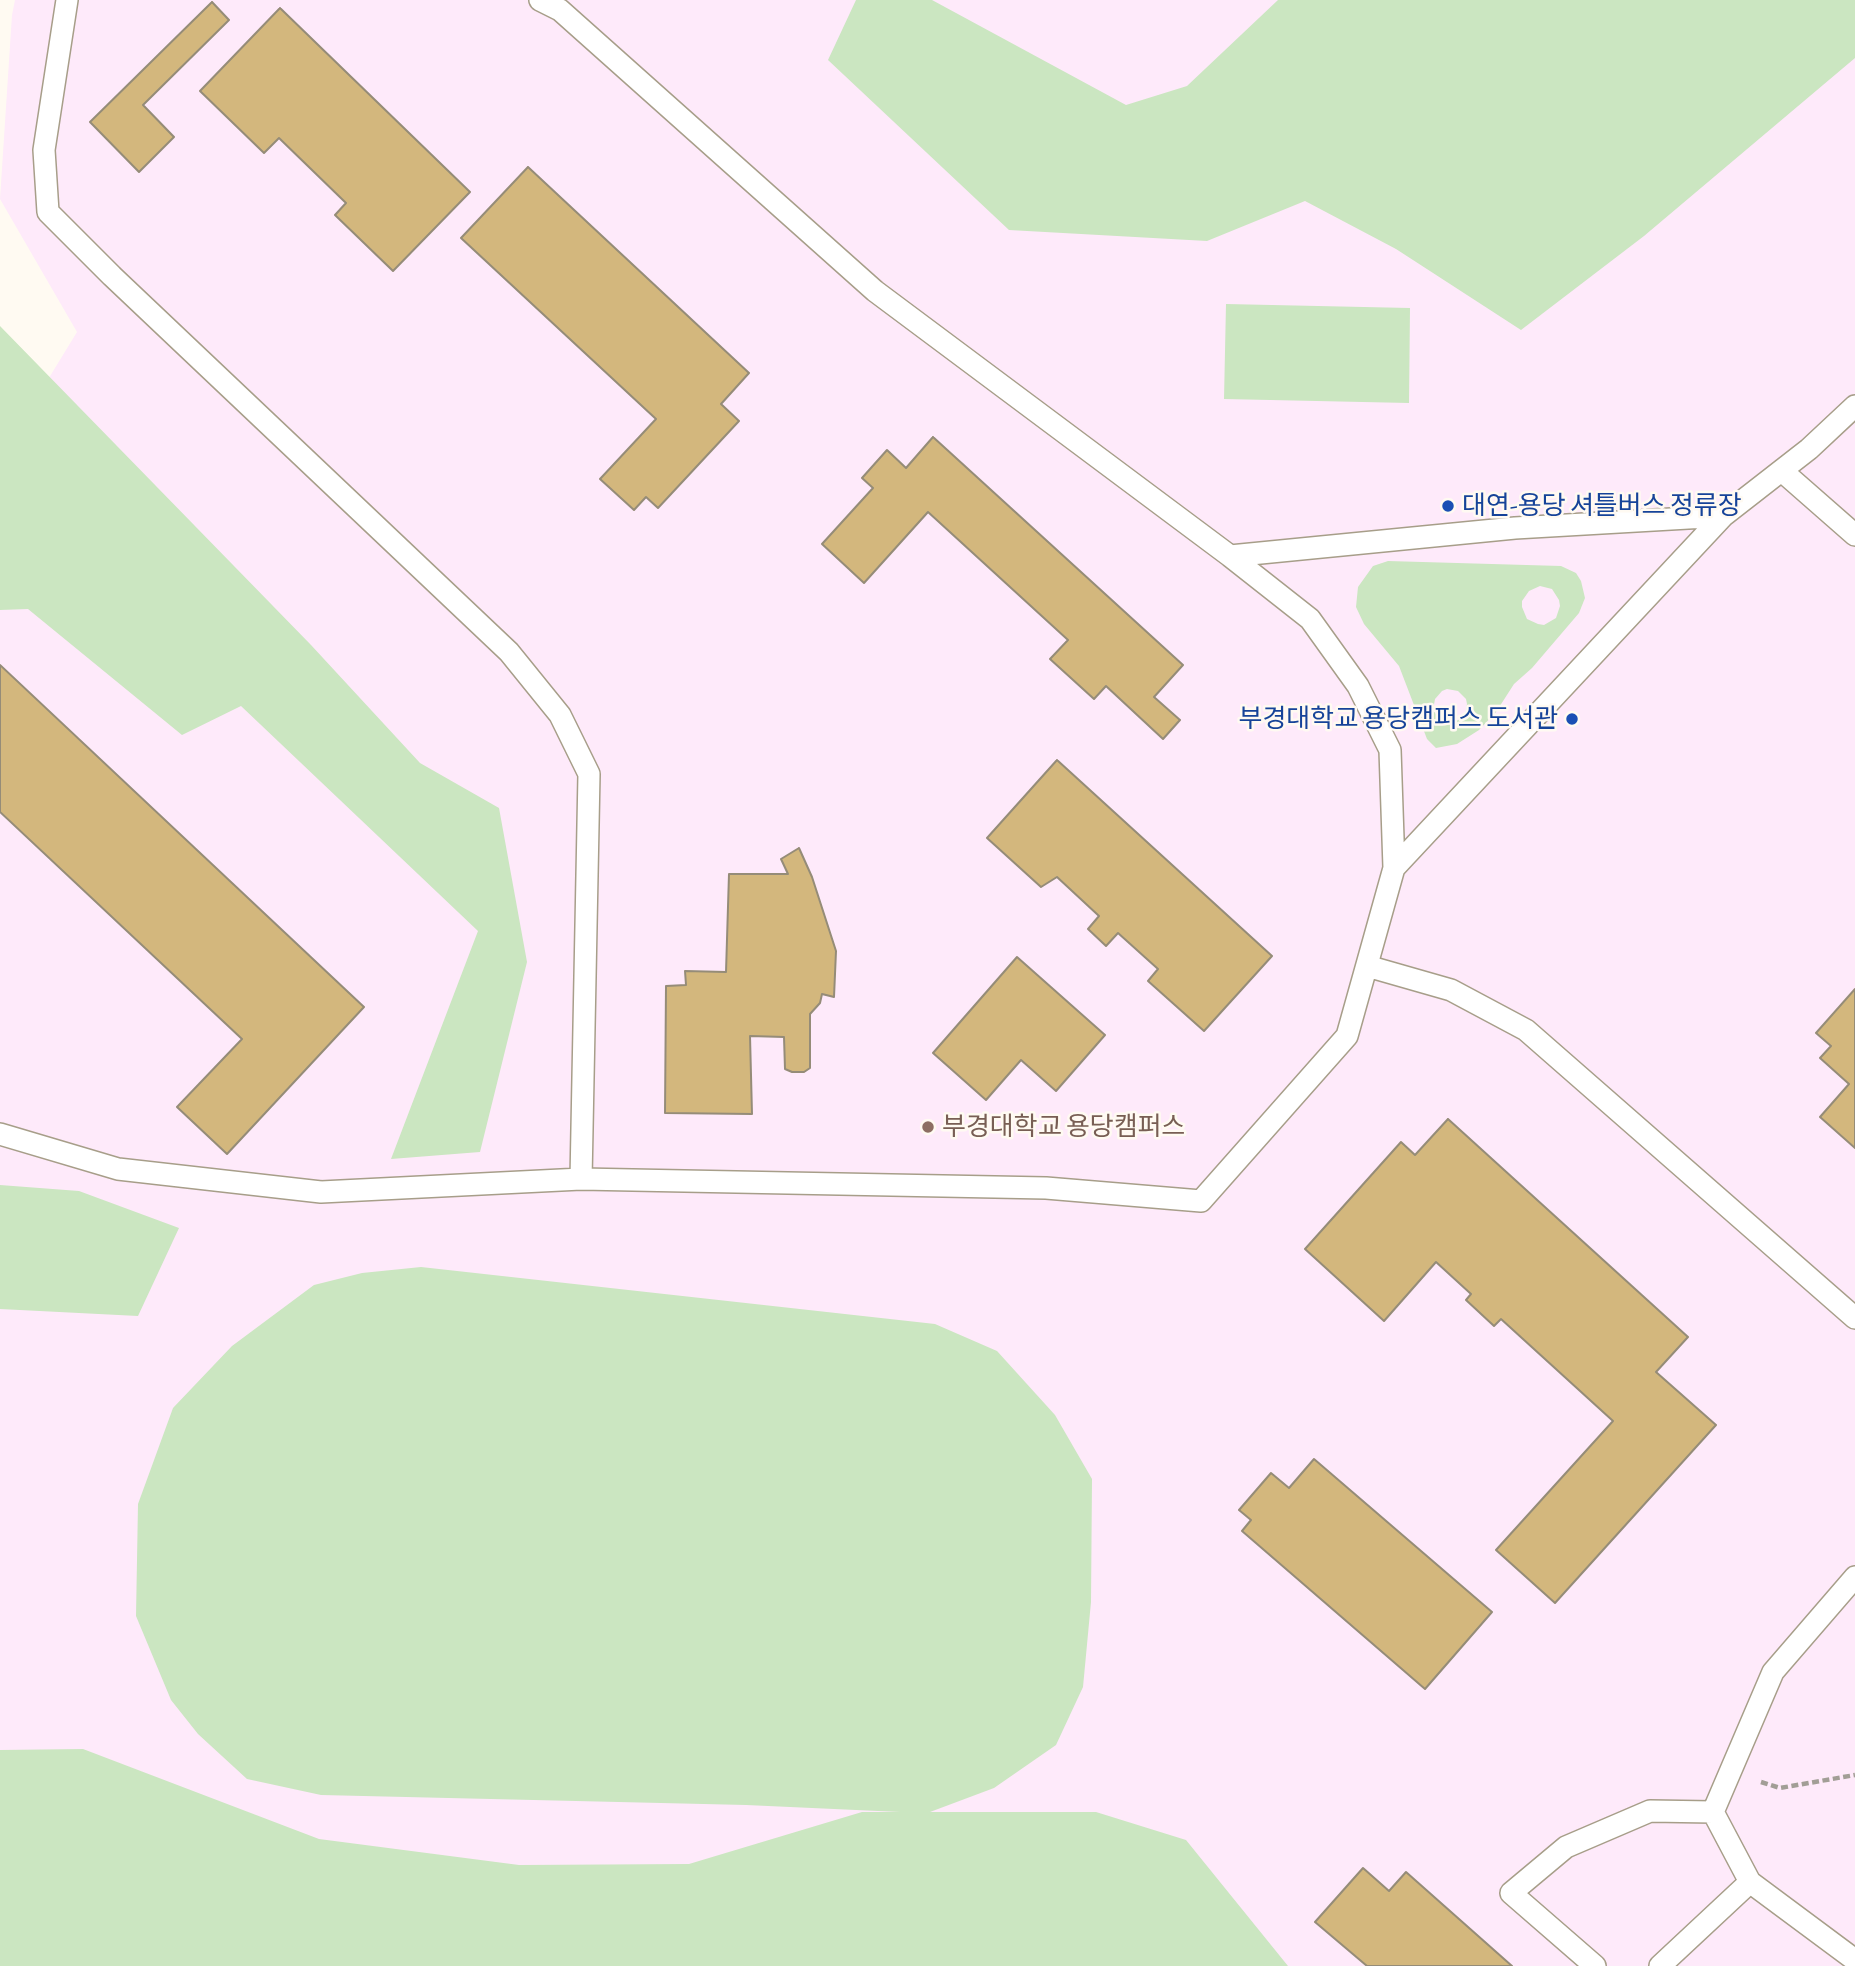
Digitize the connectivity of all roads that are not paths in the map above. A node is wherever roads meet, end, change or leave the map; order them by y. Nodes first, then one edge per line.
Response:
1 (67, 0) edge
2 (540, 0) edge
3 (1855, 406) edge
4 (1782, 471) junction
5 (1723, 516) junction
6 (1855, 535) edge
7 (1230, 556) junction
8 (1394, 868) junction
9 (1367, 966) junction
10 (0, 1134) edge
11 (581, 1179) junction
12 (1855, 1318) edge
13 (1855, 1577) edge
14 (1713, 1812) junction
15 (1750, 1882) junction
16 (1855, 1960) edge
17 (1595, 1966) edge
18 (1660, 1966) edge

1 - 11 lane
2 - 7 lane
3 - 4 lane
4 - 5 lane
4 - 6 lane
5 - 7 lane
5 - 8 lane
7 - 8 lane
8 - 9 lane
9 - 11 lane
9 - 12 lane
10 - 11 lane
13 - 14 lane
14 - 15 lane
14 - 17 lane
15 - 16 lane
15 - 18 lane

